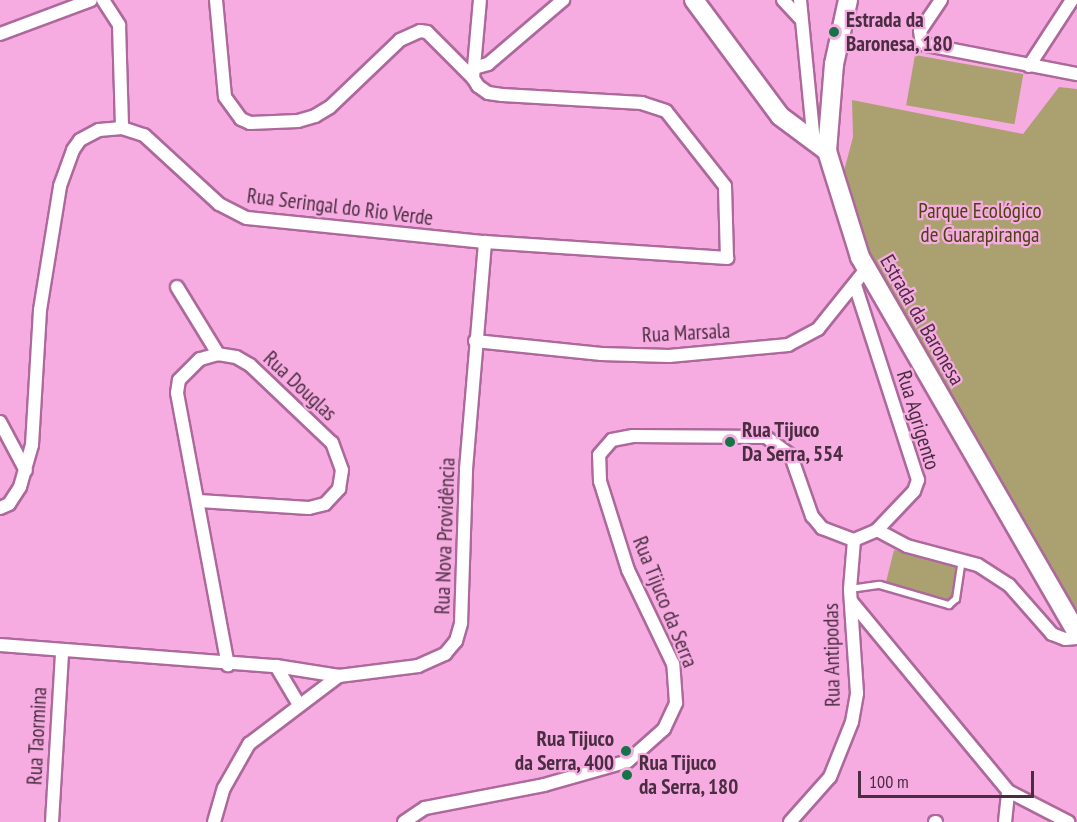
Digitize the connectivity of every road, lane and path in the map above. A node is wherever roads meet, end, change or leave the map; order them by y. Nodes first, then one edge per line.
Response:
1 (91, 0) edge
2 (103, 0) edge
3 (216, 0) edge
4 (480, 0) edge
5 (563, 0) edge
6 (694, 0) edge
7 (783, 0) edge
8 (800, 0) edge
9 (848, 0) edge
10 (941, 0) edge
11 (1072, 0) edge
12 (801, 19) junction
13 (0, 34) edge
14 (1029, 66) junction
15 (473, 73) junction
16 (1077, 74) edge
17 (122, 128) junction
18 (821, 147) junction
19 (485, 242) junction
20 (866, 269) junction
21 (855, 285) junction
22 (177, 287) dead end
23 (476, 341) junction
24 (218, 354) junction
25 (0, 422) edge
26 (27, 471) junction
27 (199, 501) junction
28 (0, 508) edge
29 (877, 530) junction
30 (854, 540) junction
31 (962, 558) junction
32 (850, 595) junction
33 (1077, 633) edge
34 (1077, 638) edge
35 (0, 645) edge
36 (62, 652) junction
37 (228, 665) junction
38 (276, 666) junction
39 (339, 676) junction
40 (298, 703) junction
41 (1008, 791) junction
42 (52, 822) edge
43 (214, 822) edge
44 (404, 822) edge
45 (790, 822) edge
46 (1005, 822) edge
47 (1068, 822) edge

1 - 13 street
2 - 17 street
3 - 15 street
4 - 15 street
5 - 15 street
6 - 18 main road
7 - 12 street
8 - 12 street
9 - 18 main road, Estrada da Baronesa
10 - 14 street
11 - 14 street
12 - 18 street
14 - 16 street
15 - 19 street, Rua Seringal do Rio Verde
17 - 19 street, Rua Seringal do Rio Verde
17 - 26 street
18 - 20 main road, Estrada da Baronesa
19 - 23 street, Rua Nova Providência
20 - 21 street, Rua Marsala
20 - 33 main road, Estrada da Baronesa
21 - 23 street, Rua Marsala
21 - 29 street, Rua Agrigento
22 - 24 street
23 - 39 street, Rua Nova Providência
24 - 27 street
24 - 27 street, Rua Douglas
25 - 26 street
26 - 28 street
27 - 37 street
29 - 30 street, Rua Agrigento
29 - 31 street
30 - 32 street, Rua Antipodas
30 - 44 street, Rua Tijuco da Serra
31 - 32 lane
31 - 34 street
32 - 41 street
32 - 45 street, Rua Antipodas
35 - 36 street, Rua Nova Providência
36 - 37 street, Rua Nova Providência
36 - 42 street, Rua Taormina
37 - 38 street, Rua Nova Providência
38 - 39 street, Rua Nova Providência
38 - 40 street
39 - 40 street
40 - 43 street
41 - 46 street
41 - 47 street

